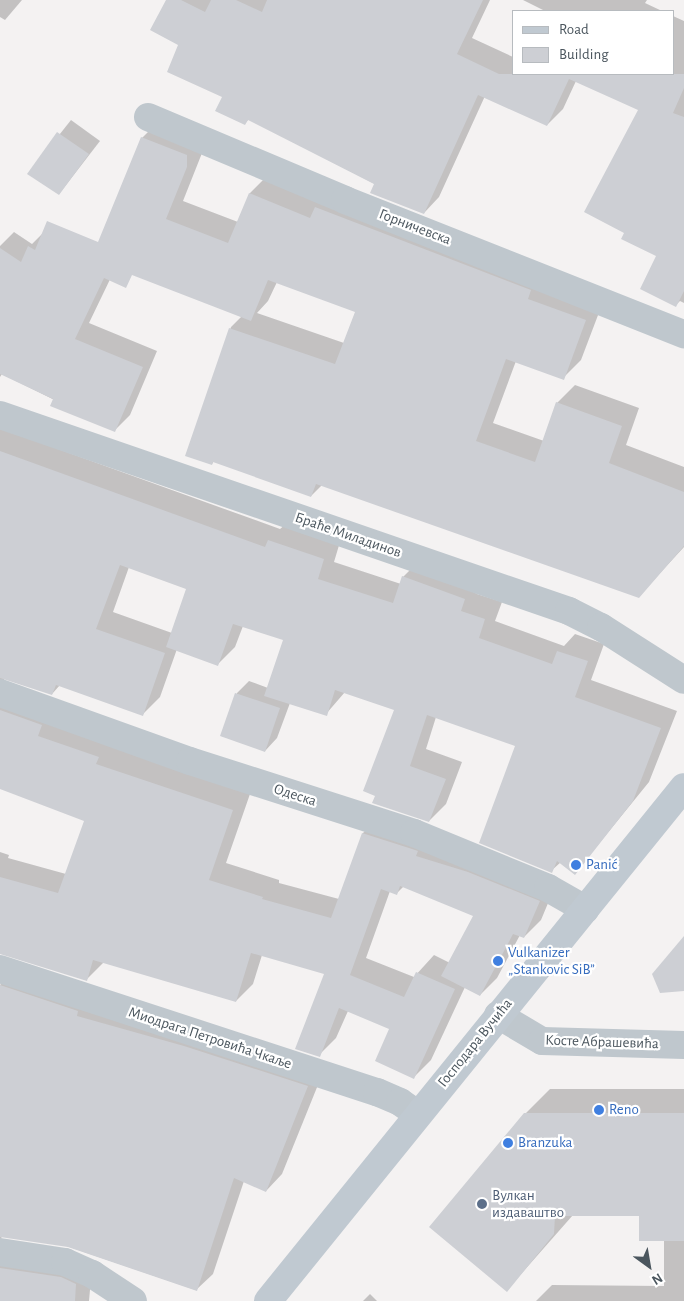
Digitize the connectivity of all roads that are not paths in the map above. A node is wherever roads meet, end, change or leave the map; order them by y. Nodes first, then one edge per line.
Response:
1 (148, 117) dead end
2 (684, 334) edge
3 (0, 415) edge
4 (684, 680) edge
5 (0, 693) edge
6 (684, 788) edge
7 (584, 909) junction
8 (0, 969) edge
9 (498, 1015) junction
10 (684, 1045) edge
11 (417, 1114) junction
12 (0, 1252) edge
13 (133, 1301) edge
14 (268, 1301) edge

1 - 2 street, Горничевска
3 - 4 street, Браће Миладинов
5 - 7 street, Одеска
6 - 7 main road, Господара Вучића
7 - 9 main road, Господара Вучића
8 - 11 street, Миодрага Петровића Чкаље
9 - 10 street, Косте Абрашевића
9 - 11 main road, Господара Вучића
11 - 14 main road, Господара Вучића
12 - 13 street

